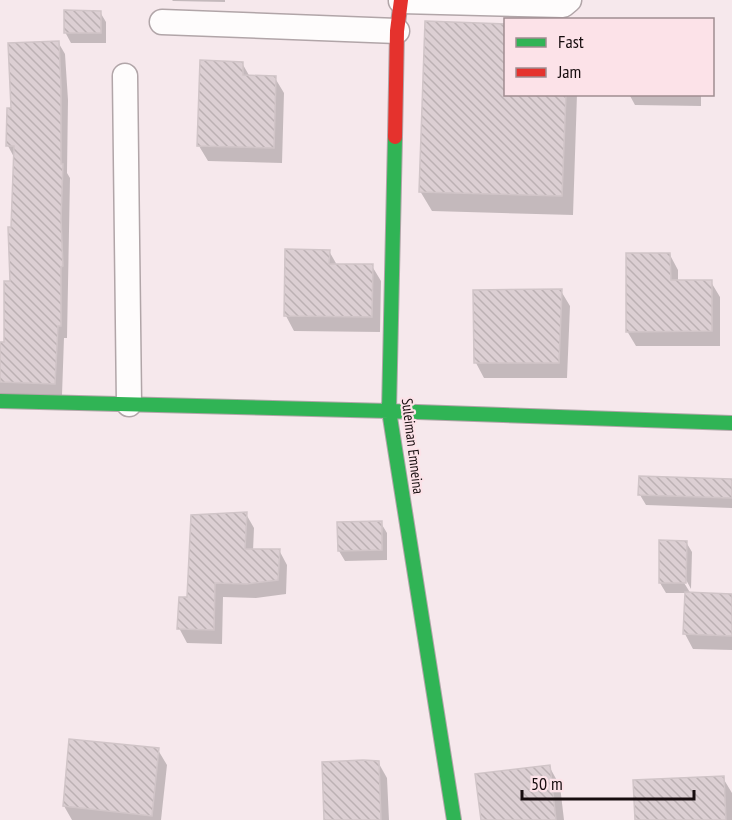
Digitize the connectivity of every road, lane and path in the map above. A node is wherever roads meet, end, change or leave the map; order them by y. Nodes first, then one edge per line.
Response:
1 (569, 0) edge
2 (401, 1) edge
3 (162, 22) dead end
4 (397, 32) junction
5 (125, 76) dead end
6 (0, 401) edge
7 (129, 404) junction
8 (389, 411) junction
9 (732, 423) edge
10 (454, 820) edge

1 - 2 street
2 - 4 street, Suleiman Emneina
3 - 4 street
4 - 8 street, Suleiman Emneina
5 - 7 street
6 - 7 street
7 - 8 street
8 - 9 street
8 - 10 street, Suleiman Emneina

